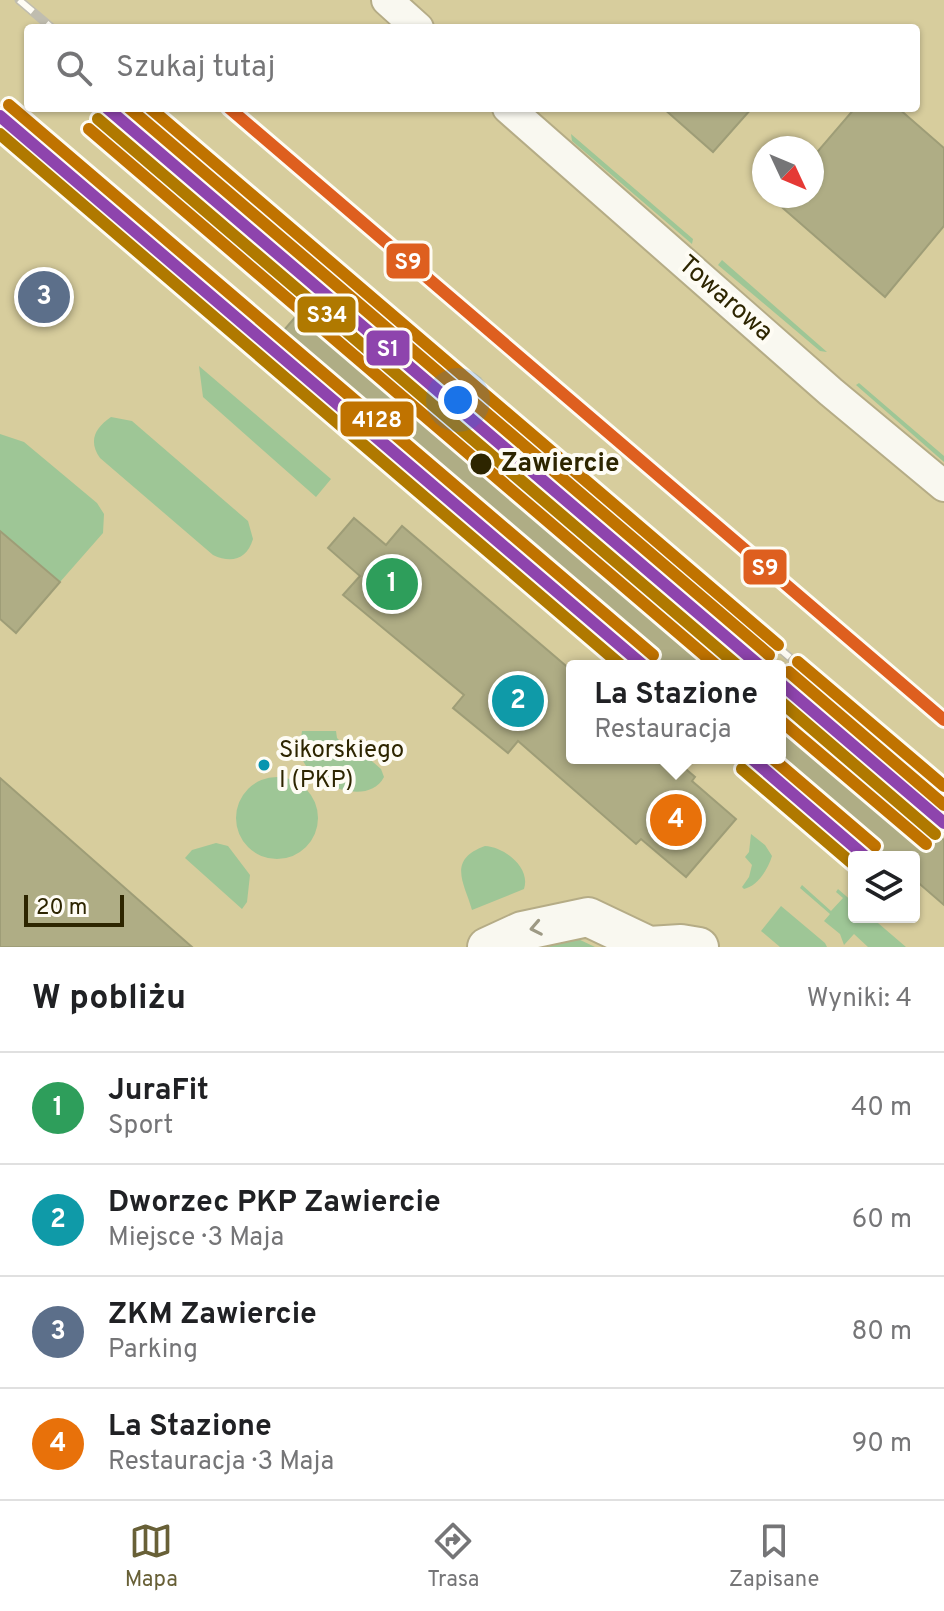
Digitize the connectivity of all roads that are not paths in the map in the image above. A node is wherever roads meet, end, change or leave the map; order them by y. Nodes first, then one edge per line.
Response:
1 (387, 0) edge
2 (414, 24) edge
3 (513, 112) edge
4 (944, 486) edge
5 (487, 947) edge
6 (649, 947) edge
7 (699, 947) edge

1 - 2 street
3 - 4 street, Towarowa
6 -> 5 street
6 - 7 street

